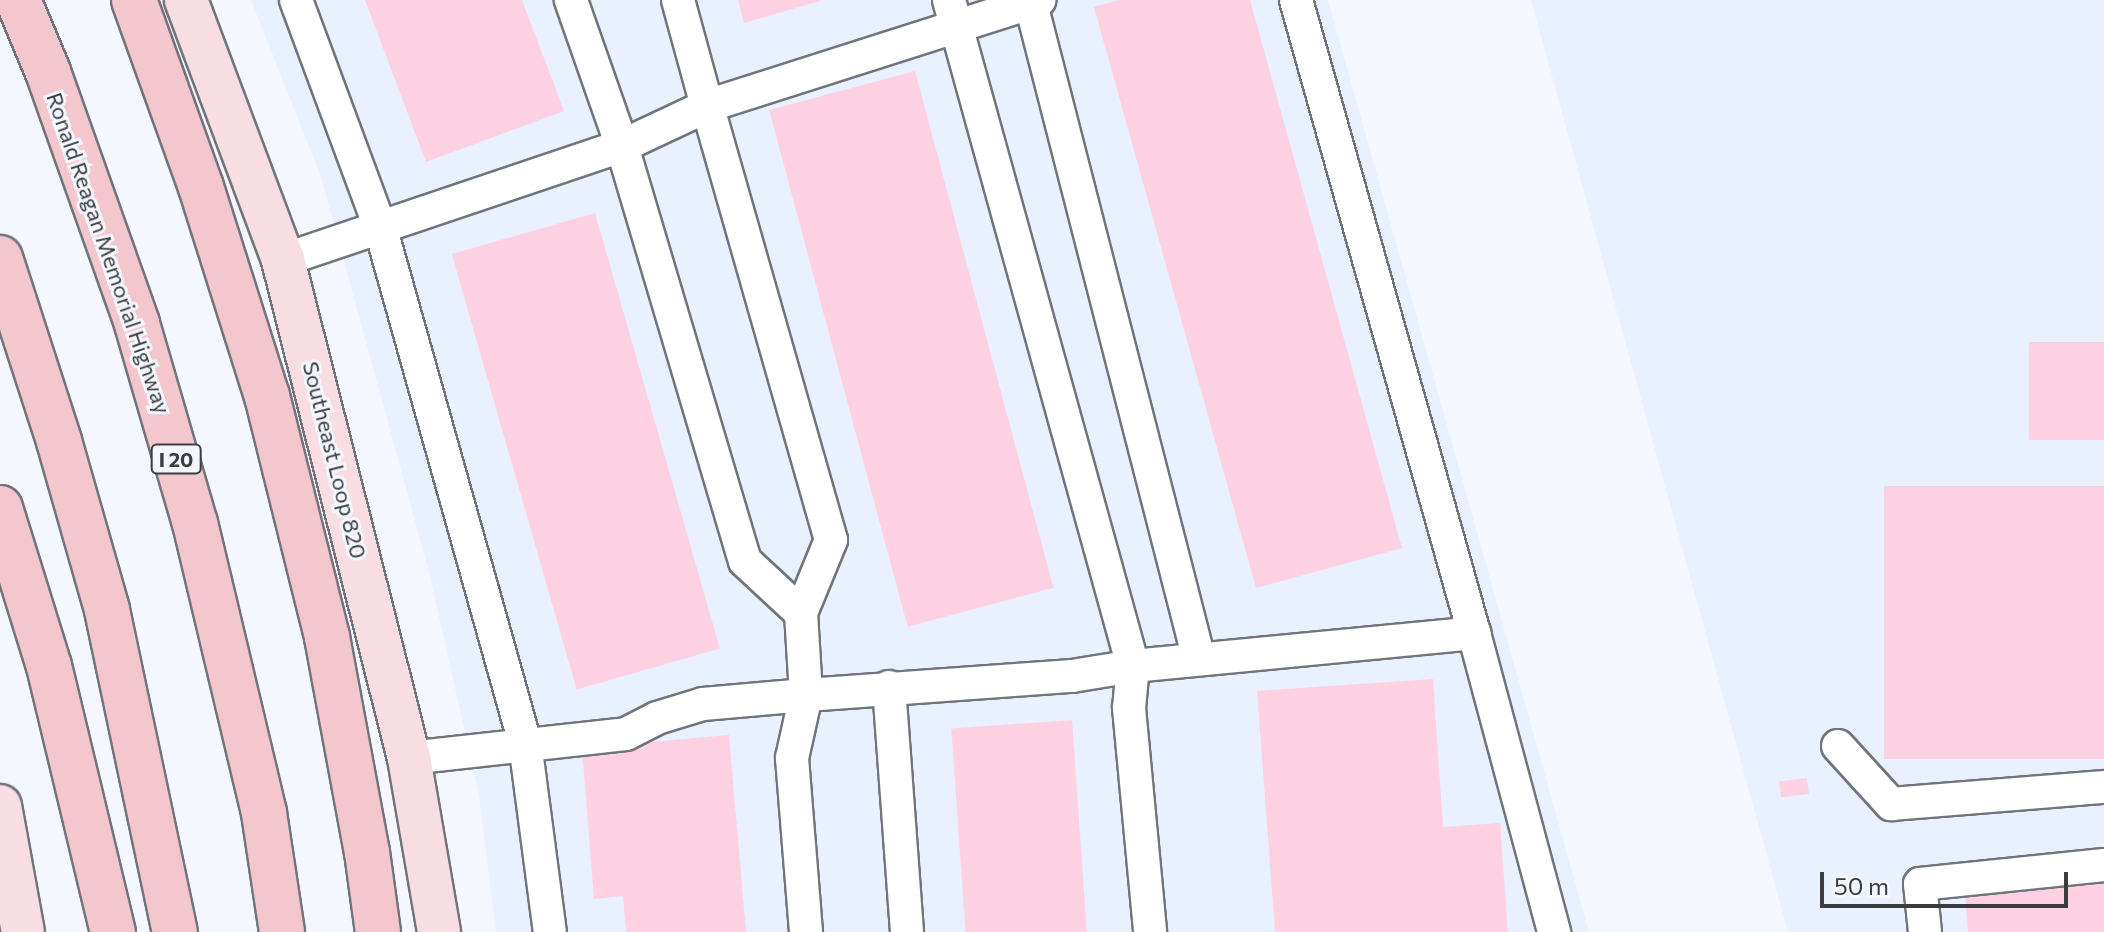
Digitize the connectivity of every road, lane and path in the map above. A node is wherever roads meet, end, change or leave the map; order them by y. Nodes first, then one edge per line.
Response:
1 (18, 0) edge
2 (134, 0) edge
3 (186, 0) edge
4 (296, 0) edge
5 (571, 0) edge
6 (678, 0) edge
7 (1296, 0) edge
8 (1033, 1) edge
9 (953, 12) edge
10 (707, 106) junction
11 (622, 146) junction
12 (381, 230) junction
13 (0, 258) edge
14 (283, 260) junction
15 (0, 508) edge
16 (801, 613) junction
17 (1474, 633) junction
18 (1199, 659) junction
19 (1133, 666) junction
20 (889, 687) junction
21 (806, 695) junction
22 (525, 743) junction
23 (1838, 746) dead end
24 (409, 758) junction
25 (2104, 787) edge
26 (0, 806) edge
27 (2104, 865) edge
28 (23, 932) edge
29 (113, 932) edge
30 (175, 932) edge
31 (282, 932) edge
32 (378, 932) edge
33 (439, 932) edge
34 (550, 932) edge
35 (806, 932) edge
36 (907, 932) edge
37 (1150, 932) edge
38 (1554, 932) edge
39 (1925, 932) edge

1 - 31 highway, Ronald Reagan Memorial Highway / I 20
2 - 32 highway
3 - 14 main road, Southeast Loop 820
4 - 12 lane
5 - 11 lane
6 - 10 lane
7 - 17 lane
8 - 9 lane
8 - 18 lane
9 - 10 lane
9 - 19 lane
10 - 11 lane
10 - 16 lane
11 - 12 lane
11 - 16 lane
12 - 14 lane
12 - 22 lane
13 - 30 highway
14 - 24 main road, Southeast Loop 820
15 - 29 highway
16 - 21 lane
17 - 18 lane
17 - 38 lane
18 - 19 lane
19 - 20 lane
19 - 37 lane
20 - 21 lane
20 - 36 lane
21 - 22 lane
21 - 35 lane
22 - 24 lane
22 - 34 lane
23 - 25 lane
24 - 33 main road, Southeast Loop 820
26 - 28 main road
27 - 39 lane

